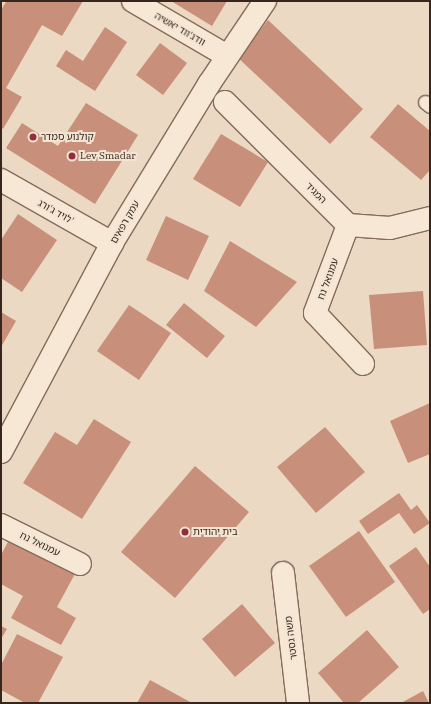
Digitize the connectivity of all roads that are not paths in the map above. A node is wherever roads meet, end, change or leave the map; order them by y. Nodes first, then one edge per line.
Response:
1 (133, 1) edge
2 (265, 1) edge
3 (227, 56) junction
4 (225, 102) dead end
5 (1, 180) edge
6 (430, 218) edge
7 (348, 225) junction
8 (112, 243) junction
9 (363, 364) dead end
10 (1, 452) edge
11 (1, 525) edge
12 (80, 564) dead end
13 (282, 572) dead end
14 (298, 703) edge

1 - 3 street, וודג'ווד יאשיה
2 - 3 street, עמק רפאים
3 - 8 street, עמק רפאים
4 - 7 street, המגיד
5 - 8 street, לויד ג'ורג'
6 - 7 street
7 - 9 street, עמנואל נח
8 - 10 street, עמק רפאים
11 - 12 street, עמנואל נח
13 - 14 street, משה גסטר

